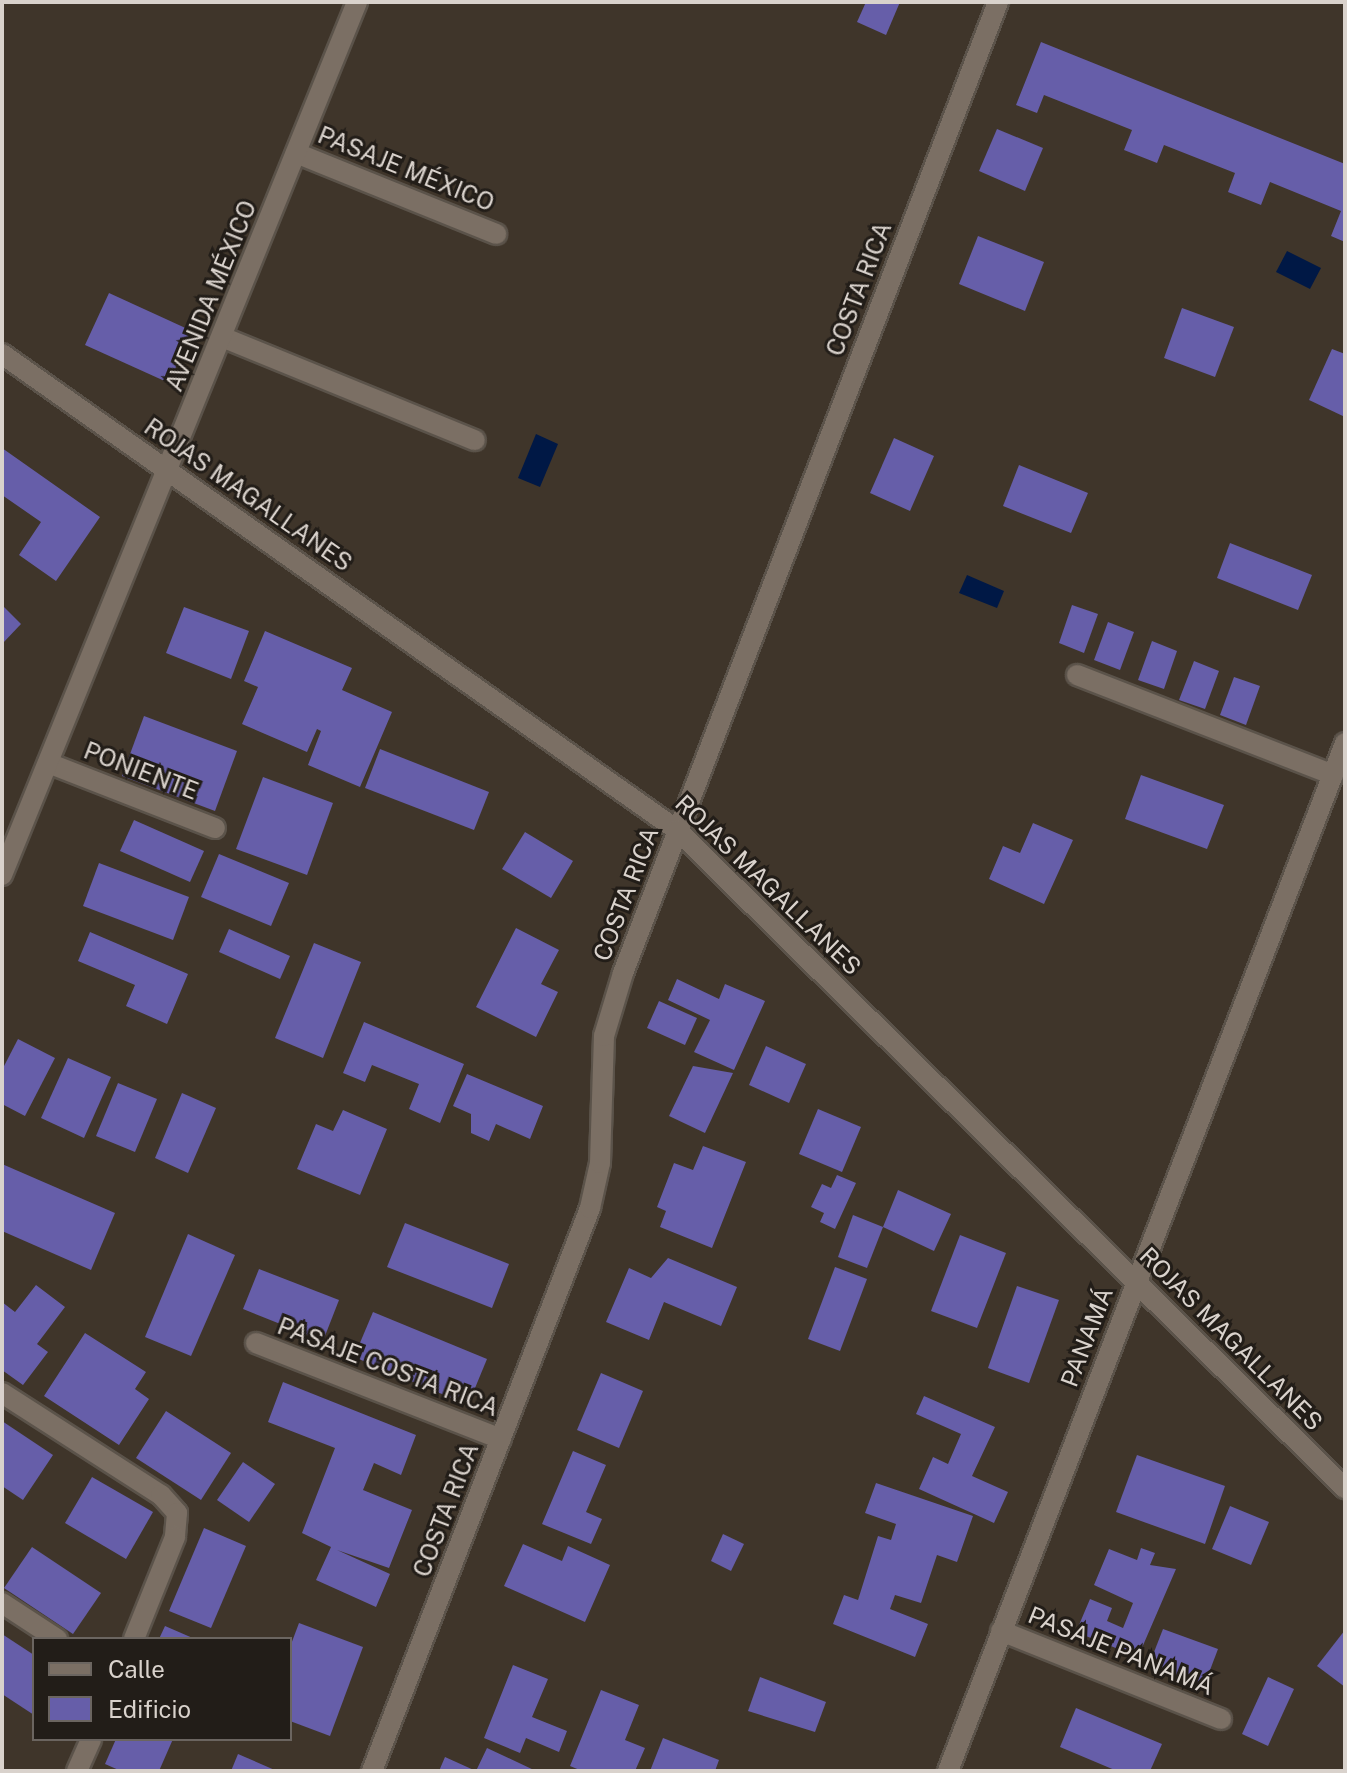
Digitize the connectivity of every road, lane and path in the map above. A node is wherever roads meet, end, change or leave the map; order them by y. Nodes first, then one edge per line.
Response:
1 (357, 2) edge
2 (998, 2) edge
3 (296, 153) junction
4 (496, 234) dead end
5 (222, 337) junction
6 (2, 354) edge
7 (475, 440) dead end
8 (168, 472) junction
9 (1077, 675) dead end
10 (1345, 743) edge
11 (48, 763) junction
12 (1333, 775) junction
13 (215, 828) dead end
14 (677, 830) junction
15 (2, 875) edge
16 (1136, 1282) junction
17 (256, 1343) dead end
18 (2, 1393) edge
19 (501, 1439) junction
20 (1345, 1488) edge
21 (2, 1603) edge
22 (1001, 1631) junction
23 (54, 1637) edge
24 (135, 1637) edge
25 (1221, 1719) dead end
26 (90, 1741) edge
27 (77, 1771) edge
28 (372, 1771) edge
29 (948, 1771) edge

1 - 3 street, AVENIDA MÉXICO
2 - 14 street, COSTA RICA
3 - 4 street, PASAJE MÉXICO
3 - 5 street, AVENIDA MÉXICO
5 - 7 street
5 - 8 street, AVENIDA MÉXICO
6 - 8 street, ROJAS MAGALLANES
8 - 11 street, AVENIDA MÉXICO
8 - 14 street, ROJAS MAGALLANES
9 - 12 street
10 - 12 street, PANAMÁ
11 - 13 street, PONIENTE
11 - 15 street, AVENIDA MÉXICO
12 - 16 street, PANAMÁ
14 - 16 street, ROJAS MAGALLANES
14 - 19 street, COSTA RICA
16 - 20 street, ROJAS MAGALLANES
16 - 22 street, PANAMÁ
17 - 19 street, PASAJE COSTA RICA
18 - 24 street
19 - 28 street, COSTA RICA
21 - 23 street
22 - 25 street, PASAJE PANAMÁ
22 - 29 street, PANAMÁ
26 - 27 street

